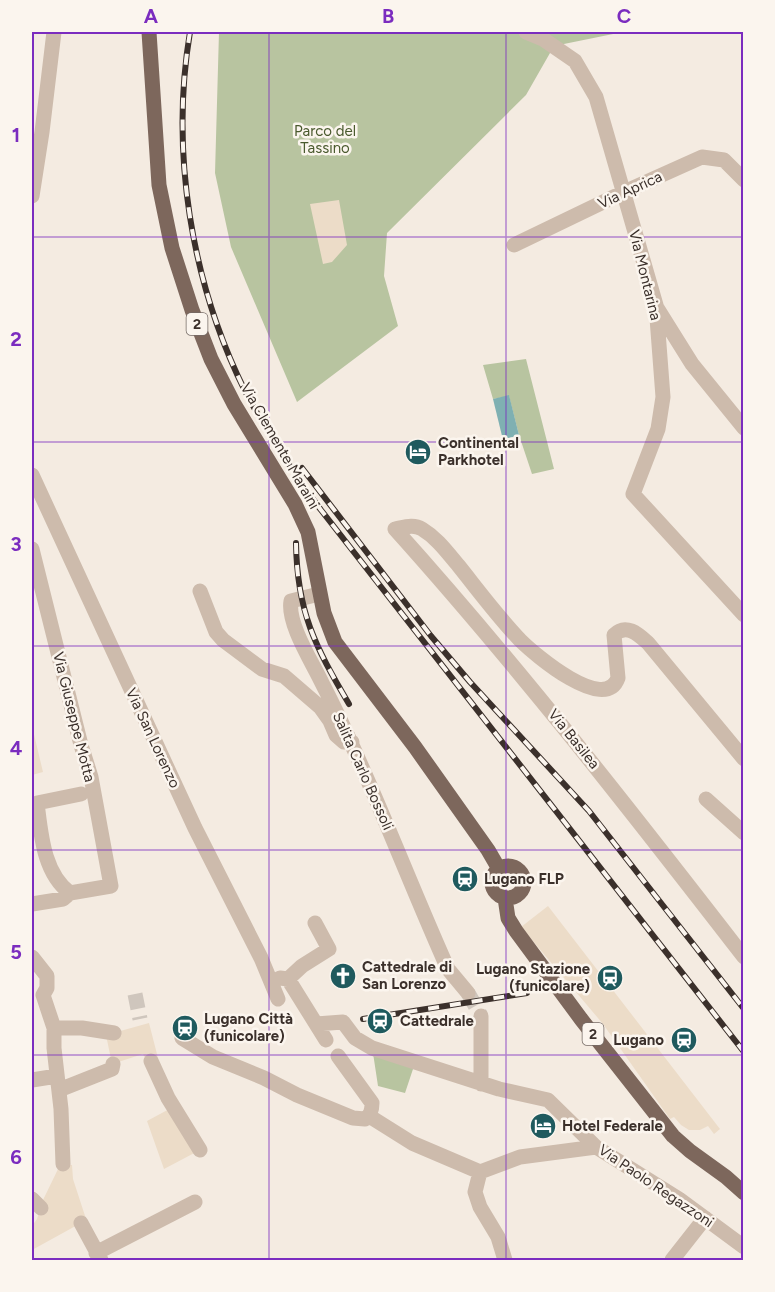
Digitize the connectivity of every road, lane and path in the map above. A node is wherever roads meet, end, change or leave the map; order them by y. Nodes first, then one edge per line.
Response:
1 (54, 32) edge
2 (149, 32) edge
3 (526, 32) edge
4 (744, 180) edge
5 (624, 192) junction
6 (32, 196) edge
7 (514, 245) dead end
8 (656, 305) junction
9 (744, 428) edge
10 (32, 476) edge
11 (32, 549) edge
12 (201, 591) dead end
13 (307, 597) junction
14 (744, 615) edge
15 (352, 742) junction
16 (744, 759) edge
17 (81, 794) dead end
18 (706, 799) dead end
19 (34, 803) edge
20 (744, 833) edge
21 (38, 854) edge
22 (499, 869) junction
23 (70, 893) junction
24 (505, 898) junction
25 (32, 904) edge
26 (315, 923) dead end
27 (744, 957) edge
28 (33, 961) edge
29 (468, 993) tunnel mouth
30 (278, 999) dead end
31 (481, 1016) tunnel mouth
32 (316, 1024) junction
33 (54, 1028) junction
34 (114, 1033) dead end
35 (182, 1038) dead end
36 (326, 1040) dead end
37 (339, 1056) dead end
38 (360, 1059) junction
39 (151, 1061) dead end
40 (113, 1064) dead end
41 (32, 1080) edge
42 (58, 1083) junction
43 (481, 1084) junction
44 (369, 1116) junction
45 (596, 1147) junction
46 (200, 1150) dead end
47 (63, 1164) dead end
48 (480, 1172) junction
49 (744, 1193) edge
50 (195, 1202) dead end
51 (705, 1218) junction
52 (81, 1223) dead end
53 (744, 1247) edge
54 (98, 1256) edge
55 (506, 1260) edge
56 (672, 1260) edge

1 - 6 street
2 - 13 main road, Via Clemente Maraini / 2
3 - 5 street, Via Montarina
4 - 5 street, Via Aprica
5 - 7 street, Via Aprica
5 - 8 street, Via Montarina
8 - 9 street
8 - 14 street, Via Montarina
10 - 30 street, Via San Lorenzo
11 - 23 street, Via Giuseppe Motta
12 - 15 street
13 - 15 street, Salita Carlo Bossoli
13 - 22 main road, Via Clemente Maraini / 2
15 - 29 street, Salita Carlo Bossoli
16 - 27 street, Via Basilea
17 - 19 street
18 - 20 street
19 - 21 street
21 - 23 street
22 - 24 main road
22 - 24 main road
23 - 25 street
24 - 49 main road, 2
26 - 32 street
28 - 33 street
31 - 43 street
32 - 36 street
32 - 38 street, Via Paolo Regazzoni
33 - 34 street
33 - 42 street
35 - 44 street
37 - 38 street
38 - 43 street, Via Paolo Regazzoni
38 - 44 street
39 - 46 street
40 - 42 street
41 - 42 street
42 - 47 street
43 - 45 street, Via Paolo Regazzoni
44 - 48 street
45 - 48 street
45 - 51 street, Via Paolo Regazzoni
48 - 55 street
50 - 54 street
51 - 53 street, Via Paolo Regazzoni
51 - 56 street
52 - 54 street

